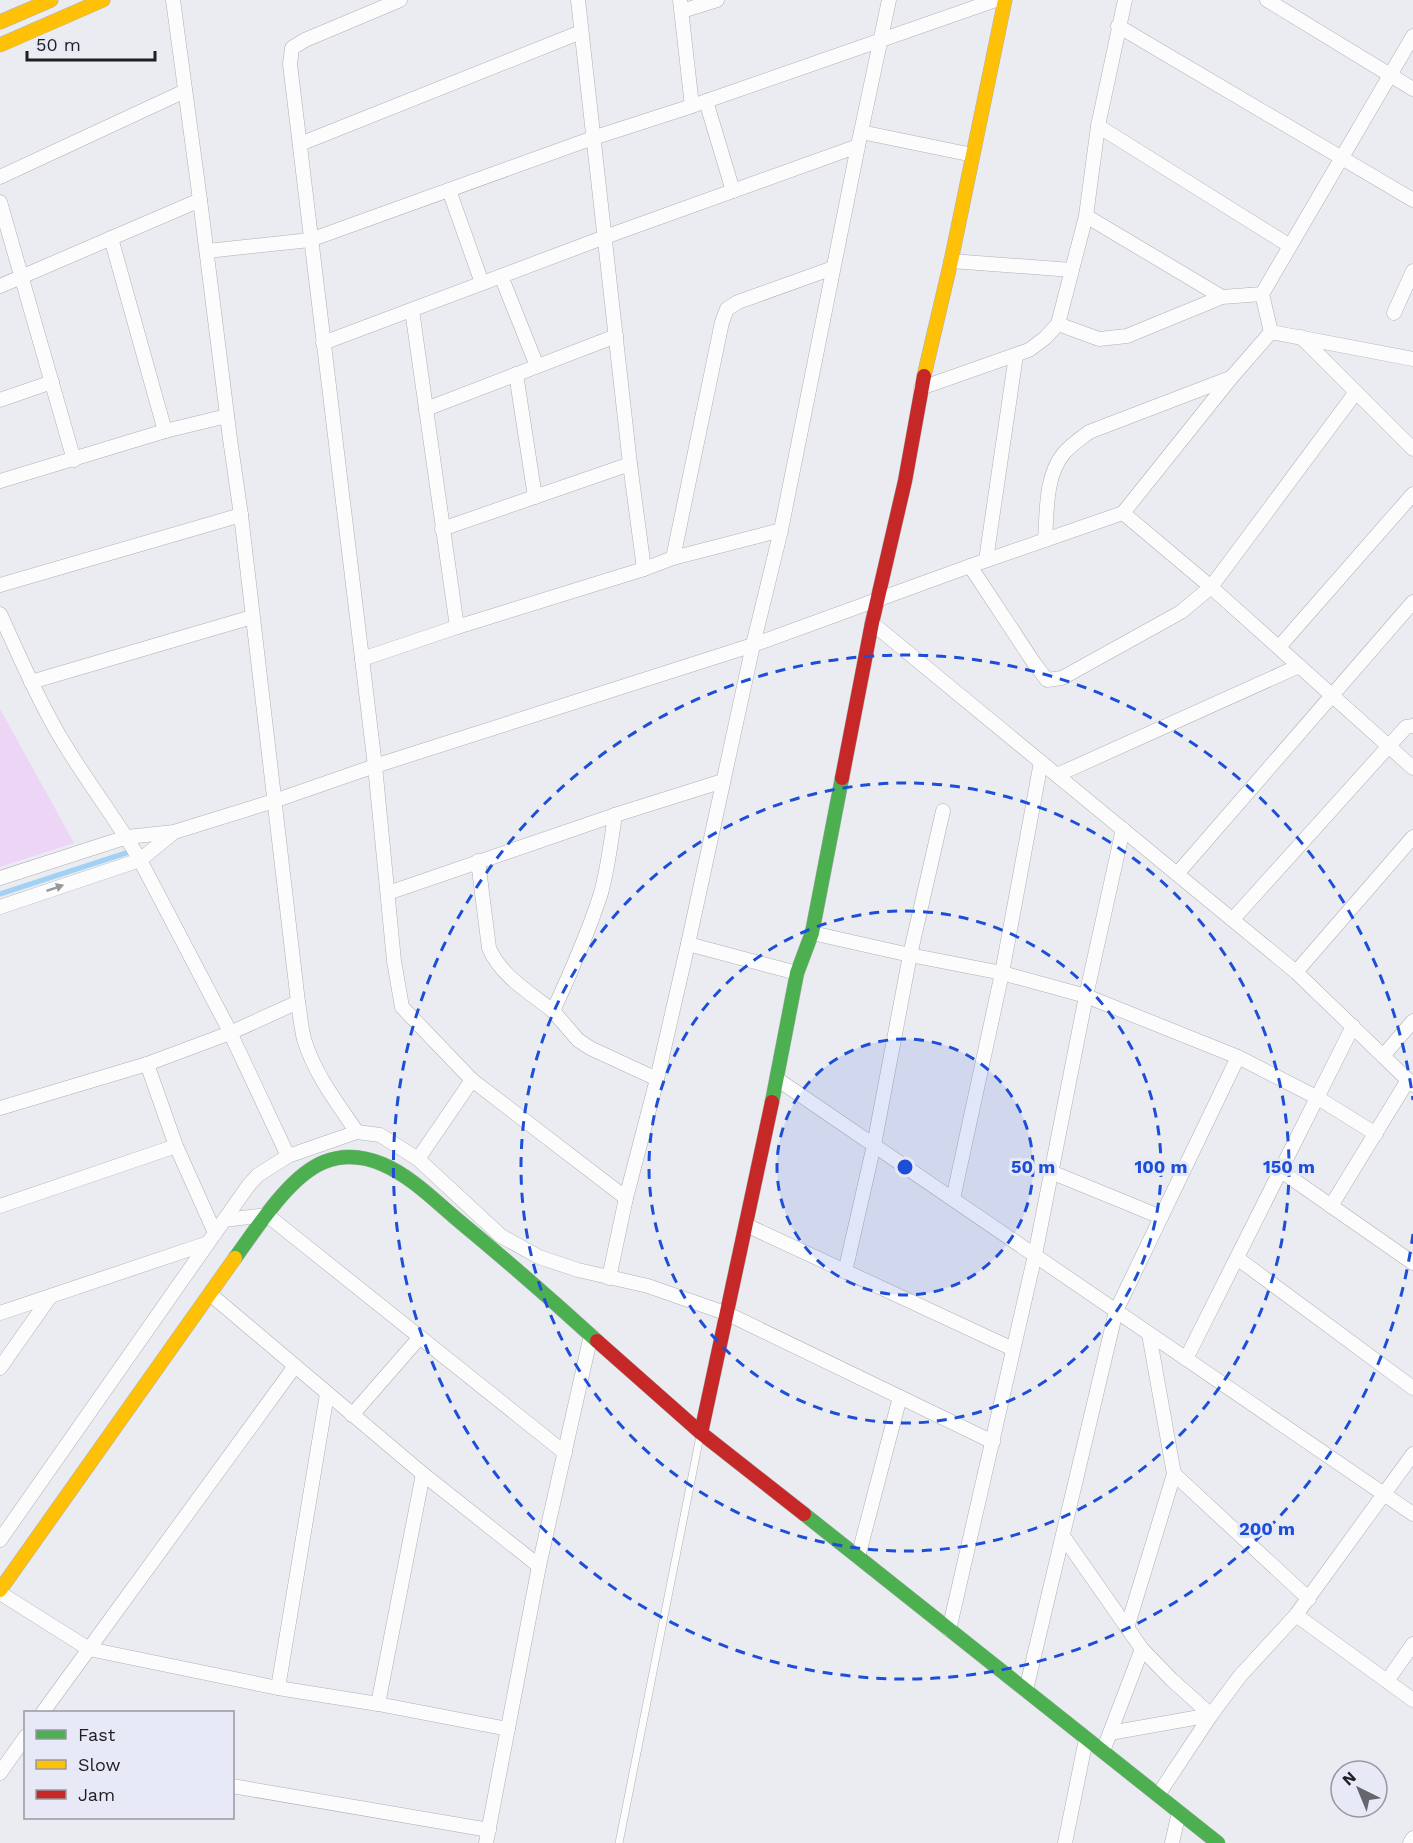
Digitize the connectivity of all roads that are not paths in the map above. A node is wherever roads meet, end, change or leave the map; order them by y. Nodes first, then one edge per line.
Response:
1 (51, 0) edge
2 (103, 0) edge
3 (173, 0) edge
4 (400, 0) edge
5 (578, 0) edge
6 (717, 0) edge
7 (890, 0) edge
8 (996, 0) edge
9 (1005, 0) edge
10 (1125, 0) edge
11 (1267, 0) edge
12 (34, 3) edge
13 (681, 5) edge
14 (0, 22) edge
15 (1118, 26) junction
16 (581, 32) junction
17 (1413, 36) edge
18 (882, 39) junction
19 (0, 45) edge
20 (1390, 76) junction
21 (1413, 89) edge
22 (185, 91) junction
23 (706, 101) junction
24 (692, 106) junction
25 (1098, 126) junction
26 (861, 132) junction
27 (593, 138) junction
28 (300, 144) junction
29 (858, 146) junction
30 (973, 155) junction
31 (1341, 159) junction
32 (0, 177) edge
33 (448, 190) junction
34 (733, 191) junction
35 (200, 200) junction
36 (1413, 200) edge
37 (0, 202) edge
38 (1086, 216) junction
39 (604, 237) junction
40 (111, 238) junction
41 (310, 240) junction
42 (1290, 246) junction
43 (207, 251) junction
44 (951, 261) junction
45 (833, 268) junction
46 (1072, 270) junction
47 (1413, 271) edge
48 (501, 276) junction
49 (21, 277) junction
50 (482, 283) junction
51 (0, 286) edge
52 (1262, 294) junction
53 (1221, 297) junction
54 (412, 310) junction
55 (1394, 312) dead end
56 (1058, 324) junction
57 (1271, 332) junction
58 (616, 336) junction
59 (1300, 338) junction
60 (323, 343) junction
61 (1016, 355) junction
62 (1413, 359) edge
63 (537, 366) junction
64 (516, 374) junction
65 (1231, 378) junction
66 (52, 382) junction
67 (921, 388) junction
68 (1356, 392) junction
69 (0, 400) edge
70 (426, 409) junction
71 (227, 416) junction
72 (165, 431) junction
73 (1413, 449) edge
74 (74, 460) junction
75 (630, 464) junction
76 (0, 481) edge
77 (1413, 494) edge
78 (535, 497) junction
79 (1123, 513) junction
80 (241, 515) junction
81 (442, 529) junction
82 (781, 530) junction
83 (1044, 540) junction
84 (673, 558) junction
85 (986, 560) junction
86 (970, 566) junction
87 (644, 569) junction
88 (0, 585) edge
89 (1211, 587) junction
90 (879, 600) junction
91 (1410, 612) edge
92 (0, 614) edge
93 (252, 617) junction
94 (872, 623) junction
95 (457, 627) junction
96 (753, 645) junction
97 (1278, 647) junction
98 (362, 659) junction
99 (1299, 666) junction
100 (31, 682) junction
101 (1332, 695) junction
102 (1413, 726) edge
103 (1389, 746) junction
104 (1041, 762) junction
105 (375, 766) junction
106 (1413, 768) edge
107 (1057, 775) junction
108 (723, 782) junction
109 (274, 801) junction
110 (943, 811) dead end
111 (615, 815) junction
112 (1123, 829) junction
113 (174, 832) junction
114 (127, 837) junction
115 (1413, 837) edge
116 (140, 860) junction
117 (478, 861) junction
118 (1177, 874) junction
119 (0, 878) edge
120 (388, 893) junction
121 (0, 906) edge
122 (1233, 919) junction
123 (812, 933) junction
124 (688, 944) junction
125 (910, 955) junction
126 (1296, 972) junction
127 (797, 973) junction
128 (1002, 974) junction
129 (1086, 996) junction
130 (298, 1002) junction
131 (553, 1011) junction
132 (1413, 1021) edge
133 (1353, 1026) junction
134 (230, 1033) junction
135 (1383, 1056) junction
136 (1238, 1057) junction
137 (147, 1064) junction
138 (657, 1079) junction
139 (777, 1079) junction
140 (472, 1080) junction
141 (1411, 1082) edge
142 (1318, 1098) junction
143 (0, 1108) edge
144 (357, 1132) junction
145 (1376, 1134) junction
146 (874, 1145) junction
147 (176, 1146) junction
148 (288, 1156) junction
149 (418, 1159) junction
150 (1281, 1171) junction
151 (1051, 1172) junction
152 (626, 1198) junction
153 (953, 1199) junction
154 (0, 1206) edge
155 (1331, 1206) junction
156 (267, 1215) junction
157 (1161, 1217) junction
158 (224, 1220) junction
159 (746, 1225) junction
160 (211, 1238) junction
161 (1035, 1255) junction
162 (1237, 1258) junction
163 (1412, 1261) edge
164 (845, 1272) junction
165 (609, 1278) junction
166 (210, 1294) junction
167 (50, 1297) junction
168 (1116, 1311) junction
169 (0, 1313) edge
170 (728, 1314) junction
171 (1149, 1334) junction
172 (591, 1335) junction
173 (420, 1337) junction
174 (1013, 1349) junction
175 (1186, 1359) junction
176 (295, 1366) junction
177 (0, 1368) edge
178 (1413, 1388) edge
179 (327, 1394) junction
180 (900, 1397) junction
181 (352, 1414) junction
182 (701, 1433) junction
183 (993, 1442) junction
184 (565, 1453) junction
185 (1413, 1454) edge
186 (423, 1474) junction
187 (1174, 1474) junction
188 (1384, 1495) junction
189 (1413, 1514) edge
190 (1063, 1536) junction
191 (0, 1540) edge
192 (858, 1557) junction
193 (539, 1566) junction
194 (0, 1591) edge
195 (1309, 1599) junction
196 (1296, 1615) junction
197 (1127, 1628) junction
198 (949, 1630) junction
199 (1413, 1644) edge
200 (89, 1649) junction
201 (1142, 1649) junction
202 (1387, 1681) junction
203 (278, 1688) junction
204 (1026, 1690) junction
205 (1413, 1700) edge
206 (378, 1704) junction
207 (44, 1711) edge
208 (1211, 1714) junction
209 (508, 1729) junction
210 (1110, 1733) junction
211 (1086, 1738) junction
212 (23, 1744) edge
213 (1102, 1751) junction
214 (0, 1773) edge
215 (234, 1786) edge
216 (1158, 1796) junction
217 (1179, 1812) junction
218 (487, 1836) edge
219 (1413, 1838) edge
220 (619, 1843) edge
221 (1065, 1843) edge
222 (1172, 1843) edge
223 (1218, 1843) edge
224 (1410, 1843) edge

1 - 12 street
2 - 19 street
3 - 22 street
4 - 28 street
5 - 16 street
6 - 13 street
7 - 18 street
8 - 18 street
9 - 30 street
10 - 15 street
11 - 20 street
12 - 14 street
13 - 24 street
15 - 25 street
15 - 31 street
16 - 27 street
16 - 28 street
17 - 20 street
18 - 23 street
18 - 26 street
20 - 21 street
20 - 31 street
22 - 32 street
22 - 35 street
23 - 24 street
23 - 34 street
24 - 27 street
25 - 38 street
25 - 42 street
26 - 29 street
26 - 30 street
27 - 33 street
27 - 39 street
28 - 41 street
29 - 34 street
29 - 45 street
30 - 44 street
31 - 36 street
31 - 42 street
33 - 41 street
33 - 50 street
34 - 39 street
35 - 40 street
35 - 43 street
37 - 49 street
38 - 46 street
38 - 53 street
39 - 48 street
39 - 58 street
40 - 49 street
40 - 72 street
41 - 43 street
41 - 60 street
42 - 52 street
43 - 71 street
44 - 46 street
44 - 67 street
45 - 82 street
45 - 84 street
46 - 56 street
47 - 55 street
48 - 50 street
48 - 63 street
49 - 51 street
49 - 66 street
50 - 54 street
52 - 53 street
52 - 57 street
53 - 56 street
54 - 60 street
54 - 70 street
56 - 61 street
57 - 59 street
57 - 65 street
58 - 63 street
58 - 75 street
59 - 62 street
59 - 68 street
60 - 98 street
61 - 67 street
61 - 85 street
63 - 64 street
64 - 70 street
64 - 78 street
65 - 79 street
65 - 83 street
66 - 69 street
66 - 74 street
67 - 90 street
68 - 73 street
68 - 89 street
70 - 81 street
71 - 72 street
71 - 80 street
72 - 74 street
74 - 76 street
75 - 78 street
75 - 87 street
77 - 97 street
78 - 81 street
79 - 83 street
79 - 89 street
80 - 88 street
80 - 93 street
81 - 95 street
82 - 84 street
82 - 96 street
83 - 85 street
84 - 87 street
85 - 86 street
86 - 89 street
86 - 90 street
87 - 95 street
89 - 97 street
90 - 94 street
90 - 96 street
91 - 101 street
92 - 100 street
93 - 100 street
93 - 109 street
94 - 104 street
94 - 123 street
95 - 98 street
96 - 105 street
96 - 108 street
97 - 99 street
98 - 105 street
99 - 101 street
99 - 107 street
100 - 114 street
101 - 103 street
101 - 118 street
102 - 103 street
103 - 106 street
103 - 122 street
104 - 107 street
104 - 128 street
105 - 109 street
105 - 120 street
107 - 112 street
108 - 111 street
108 - 124 street
109 - 113 street
109 - 130 street
110 - 125 street
111 - 117 street
111 - 131 street
112 - 118 street
112 - 129 street
113 - 114 street
113 - 116 street
114 - 116 street
114 - 119 street
115 - 126 street
121 -> 116 street
116 - 134 street
117 - 120 street
117 - 131 street
118 - 122 street
120 - 140 street
122 - 126 street
123 - 125 street
123 - 127 street
124 - 127 street
124 - 138 street
125 - 128 street
125 - 146 street
126 - 133 street
127 - 139 street
128 - 129 street
128 - 153 street
129 - 136 street
129 - 151 street
130 - 134 street
130 - 144 street
131 - 138 street
132 - 135 street
133 - 135 street
133 - 142 street
134 - 137 street
134 - 148 street
135 - 141 street
136 - 142 street
136 - 157 street
137 - 143 street
137 - 147 street
138 - 152 street
139 - 146 street
139 - 159 street
140 - 149 street
140 - 152 street
141 - 145 street
142 - 145 street
142 - 150 street
144 - 148 street
144 - 149 street
145 - 155 street
146 - 153 street
146 - 164 street
147 - 154 street
147 - 160 street
148 - 158 street
149 - 165 street
150 - 155 street
150 - 162 street
151 - 157 street
151 - 161 street
152 - 165 street
153 - 161 street
155 - 163 street
156 - 158 street
156 - 166 street
156 - 172 street
156 - 173 street
157 - 168 street
158 - 160 street
159 - 164 street
159 - 170 street
160 - 167 street
160 - 191 street
161 - 168 street
161 - 174 street
162 - 175 street
162 - 178 street
164 - 174 street
165 - 170 street
166 - 176 street
166 - 194 street
167 - 169 street
167 - 177 street
168 - 171 street
168 - 190 street
170 - 180 street
170 - 182 street
171 - 175 street
171 - 187 street
172 - 182 street
172 - 184 street
173 - 181 street
173 - 184 street
174 - 183 street
175 - 188 street
176 - 179 street
176 - 200 street
179 - 181 street
179 - 203 street
180 - 183 street
180 - 192 street
181 - 186 street
182 - 192 street
182 - 220 lane
183 - 198 street
184 - 193 street
185 - 188 street
186 - 193 street
186 - 206 street
187 - 195 street
187 - 197 street
188 - 189 street
188 - 195 street
190 - 197 street
190 - 204 street
192 - 198 street
193 - 209 street
194 - 200 street
195 - 196 street
196 - 202 street
196 - 208 street
197 - 201 street
198 - 204 street
199 - 202 street
200 - 203 street
200 - 207 street
201 - 208 street
201 - 210 street
202 - 205 street
203 - 206 street
204 - 211 street
206 - 209 street
208 - 210 street
208 - 216 street
209 - 218 street
210 - 213 street
211 - 213 street
211 - 221 street
212 - 214 street
213 - 216 street
215 - 218 street
216 - 217 street
217 - 222 street
217 - 223 street
219 - 224 street

